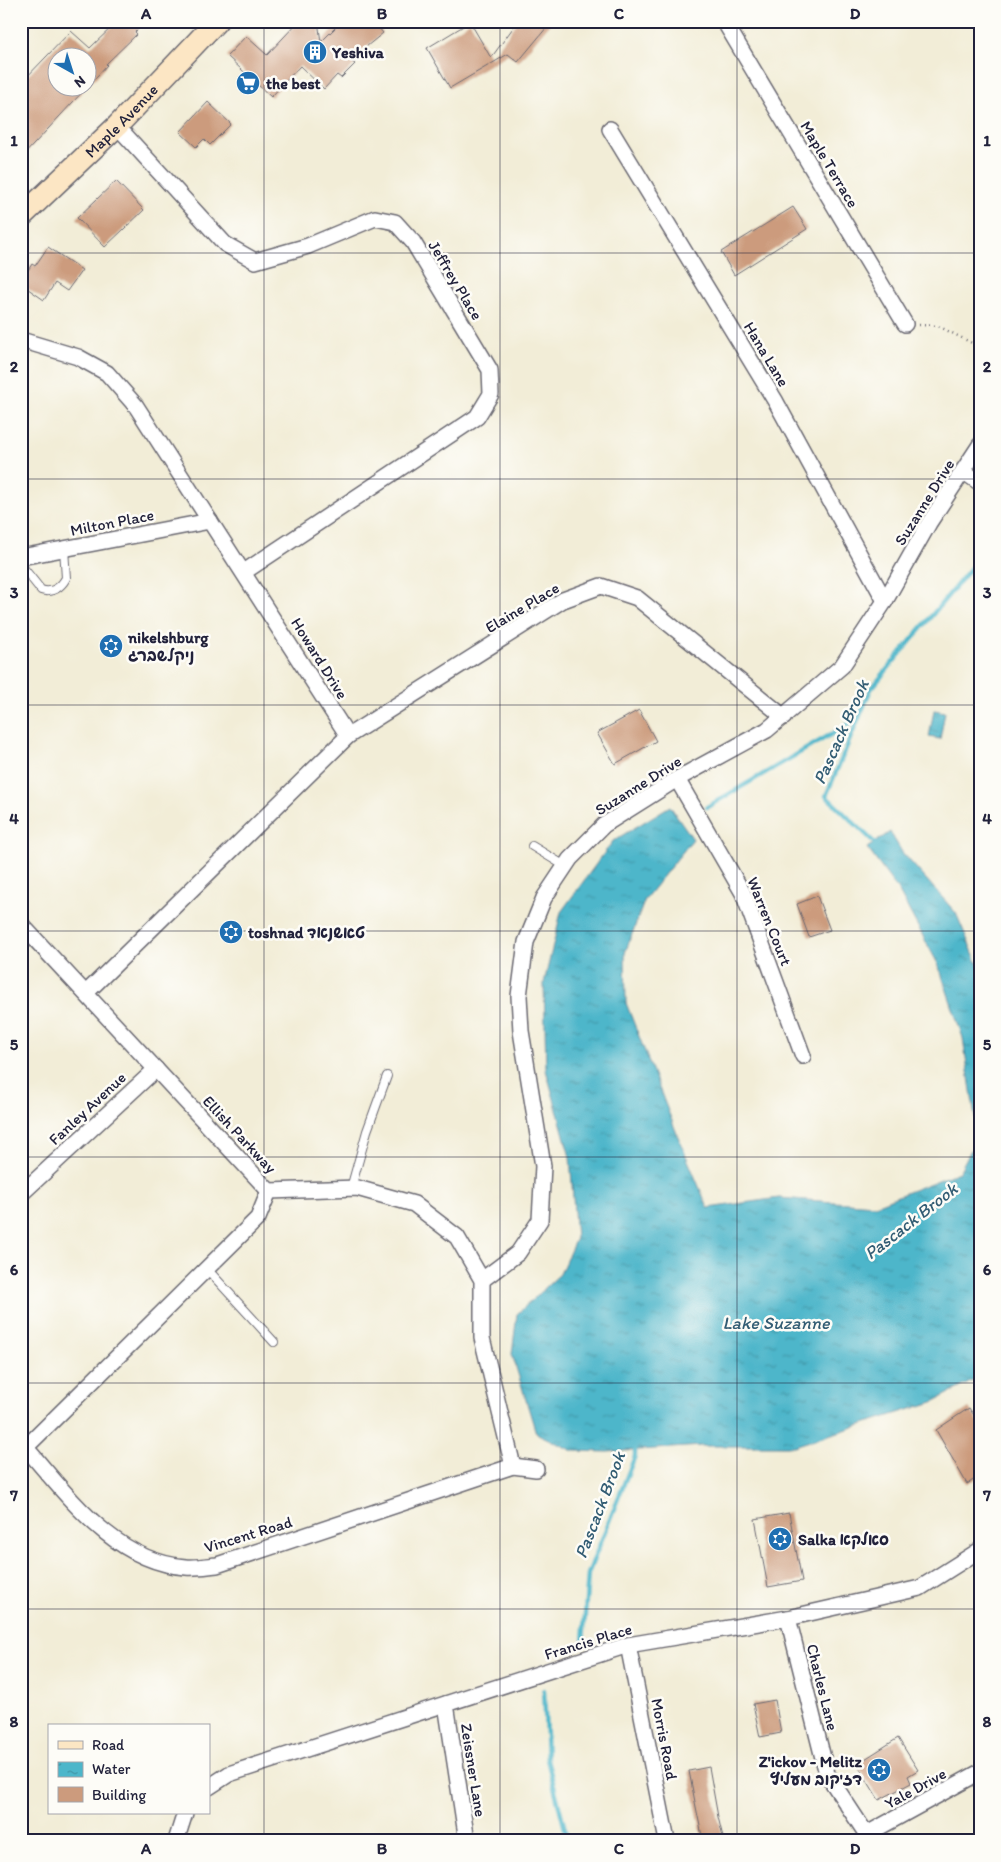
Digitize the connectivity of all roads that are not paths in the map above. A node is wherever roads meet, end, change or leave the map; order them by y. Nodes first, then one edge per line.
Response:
1 (217, 21) edge
2 (724, 21) edge
3 (117, 126) junction
4 (610, 128) dead end
5 (21, 217) edge
6 (905, 324) road end
7 (21, 340) edge
8 (980, 445) edge
9 (963, 471) junction
10 (980, 483) edge
11 (210, 521) junction
12 (64, 549) junction
13 (21, 557) edge
14 (21, 565) edge
15 (244, 572) junction
16 (886, 601) junction
17 (784, 717) junction
18 (348, 736) junction
19 (677, 779) junction
20 (532, 846) dead end
21 (566, 866) junction
22 (21, 924) edge
23 (86, 993) junction
24 (803, 1056) dead end
25 (156, 1069) junction
26 (387, 1076) dead end
27 (351, 1188) junction
28 (269, 1192) junction
29 (21, 1194) edge
30 (207, 1269) junction
31 (482, 1280) junction
32 (274, 1342) dead end
33 (24, 1450) edge
34 (513, 1466) junction
35 (536, 1469) dead end
36 (980, 1550) edge
37 (788, 1618) junction
38 (628, 1645) junction
39 (446, 1704) junction
40 (980, 1772) edge
41 (210, 1786) edge
42 (185, 1814) edge
43 (869, 1838) edge
44 (176, 1841) edge
45 (467, 1841) edge
46 (667, 1841) edge

1 - 3 street, Maple Avenue
2 - 6 street, Maple Terrace
3 - 5 street, Maple Avenue
3 - 15 street, Jeffrey Place
4 - 16 street, Hana Lane
7 - 11 street, Howard Drive
8 - 9 street, Suzanne Drive
9 - 10 street
9 - 16 street, Suzanne Drive
11 - 12 street, Milton Place
11 - 15 street, Howard Drive
12 - 13 street, Milton Place
12 - 14 lane
15 - 18 street, Howard Drive
16 - 17 street, Suzanne Drive
17 - 18 street, Elaine Place
17 - 19 street, Suzanne Drive
18 - 23 street
19 - 21 street, Suzanne Drive
19 - 24 street, Warren Court
20 - 21 lane
21 - 31 street, Suzanne Drive
22 - 23 street, Ellish Parkway
23 - 25 street, Ellish Parkway
25 - 28 street, Ellish Parkway
25 - 29 street, Fanley Avenue
26 - 27 lane
27 - 28 street
27 - 31 street
28 - 30 street, Ellish Parkway
30 - 32 lane
30 - 33 street, Ellish Parkway
31 - 34 street
33 - 34 street, Vincent Road
34 - 35 street, Vincent Road
36 - 37 street, Francis Place
37 - 38 street, Francis Place
37 - 43 street, Charles Lane
38 - 39 street, Francis Place
38 - 46 street, Morris Road
39 - 41 street, Francis Place
39 - 45 street, Zeissner Lane
40 - 43 street, Yale Drive
42 - 44 street

